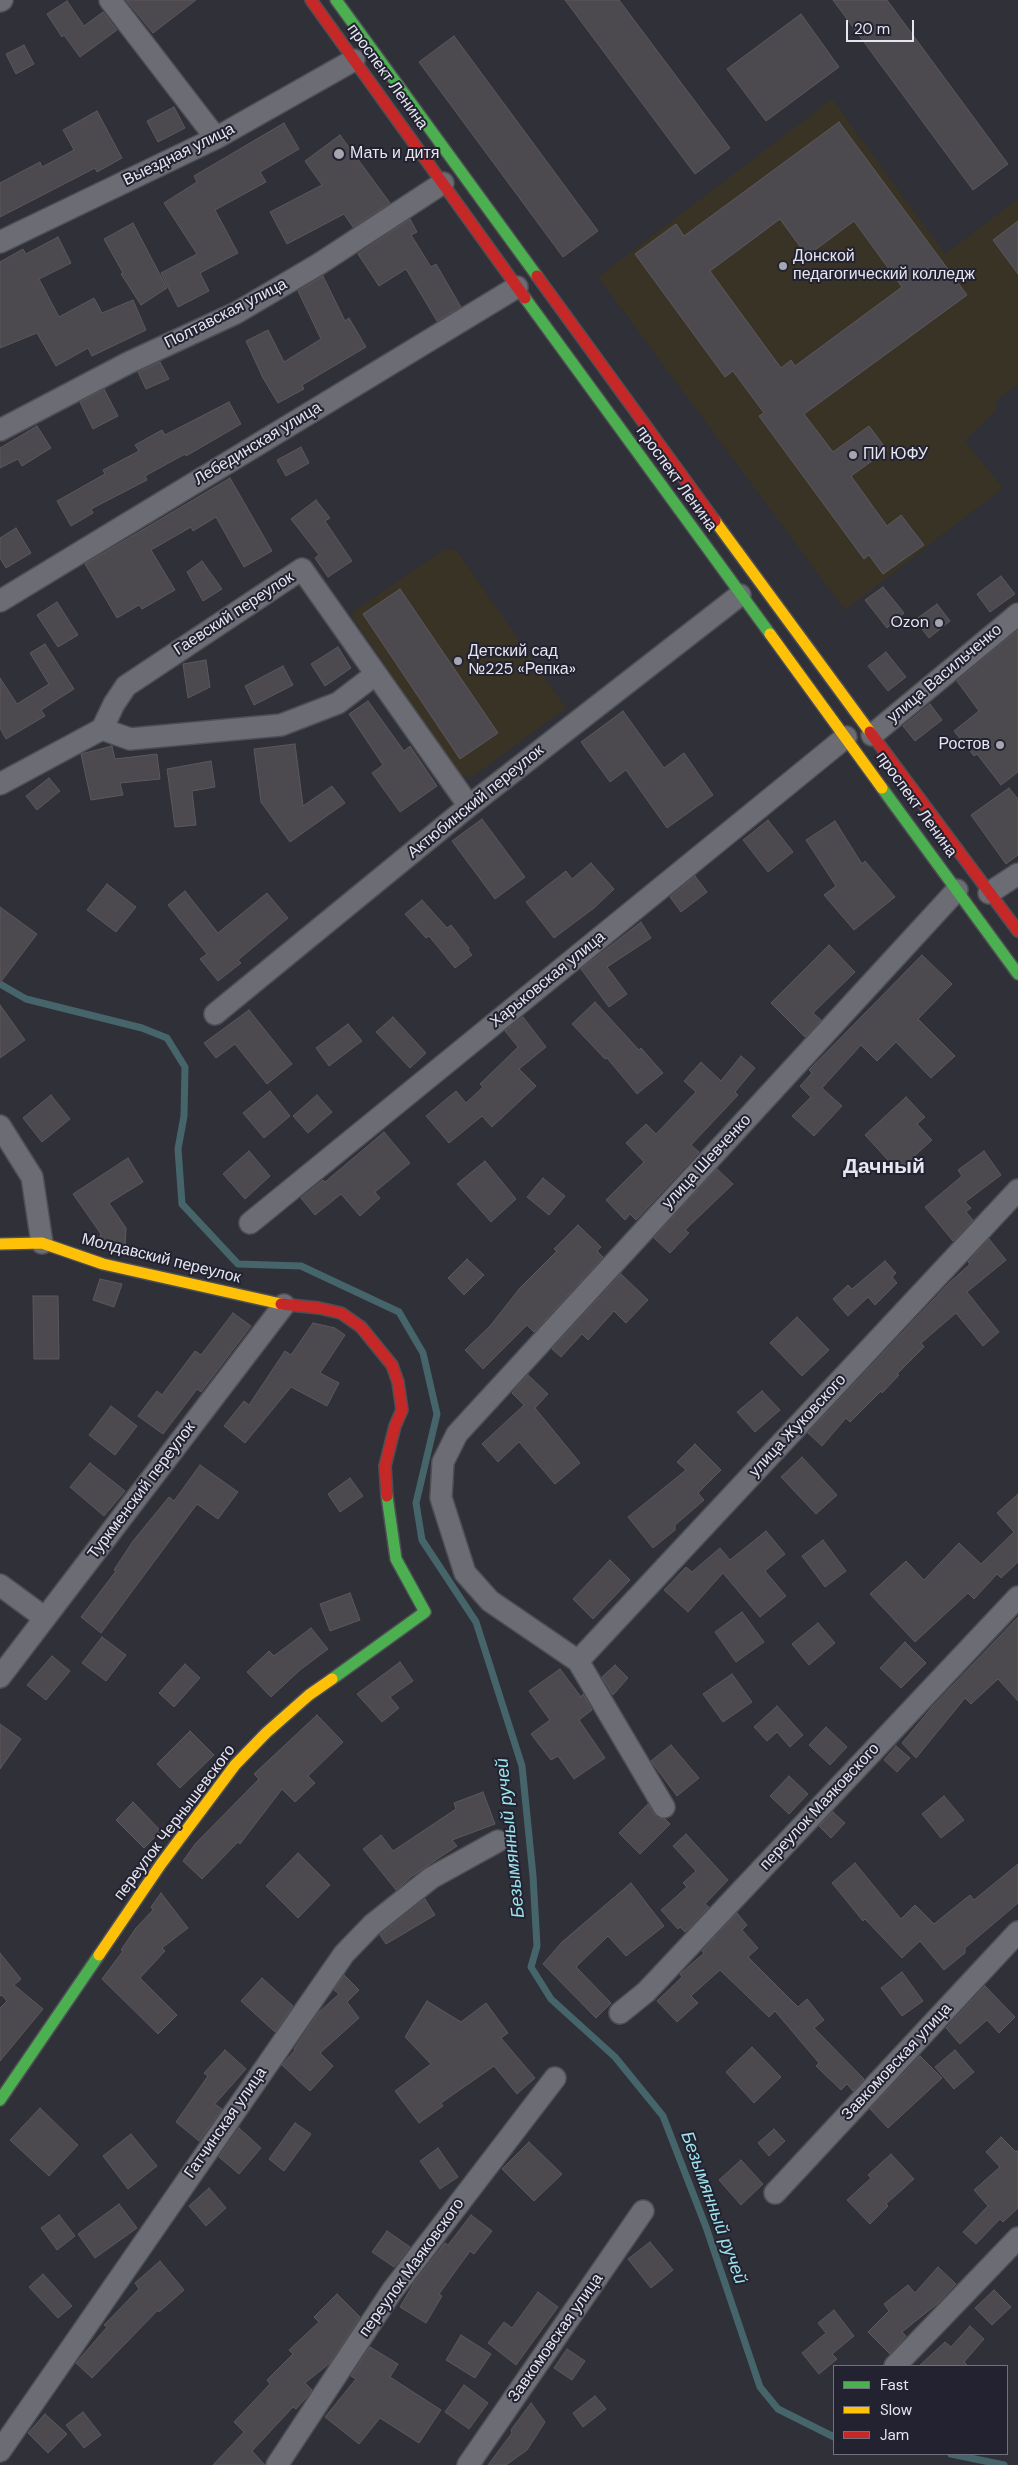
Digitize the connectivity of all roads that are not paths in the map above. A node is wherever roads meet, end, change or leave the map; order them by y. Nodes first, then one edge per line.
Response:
1 (110, 0) edge
2 (311, 0) edge
3 (336, 0) edge
4 (354, 60) junction
5 (216, 138) junction
6 (444, 183) junction
7 (0, 242) edge
8 (517, 287) junction
9 (0, 430) edge
10 (740, 595) junction
11 (0, 601) edge
12 (1018, 614) edge
13 (376, 674) junction
14 (102, 729) junction
15 (872, 735) junction
16 (846, 737) junction
17 (0, 784) edge
18 (469, 806) junction
19 (1018, 874) edge
20 (957, 890) junction
21 (990, 893) junction
22 (1018, 931) edge
23 (1018, 974) edge
24 (215, 1014) dead end
25 (0, 1126) edge
26 (1018, 1190) edge
27 (250, 1223) dead end
28 (42, 1243) junction
29 (0, 1244) edge
30 (284, 1306) junction
31 (0, 1585) edge
32 (1018, 1596) edge
33 (425, 1612) joint
34 (44, 1618) junction
35 (578, 1661) junction
36 (0, 1677) edge
37 (664, 1807) dead end
38 (498, 1841) dead end
39 (1018, 1932) edge
40 (620, 2013) dead end
41 (555, 2078) dead end
42 (0, 2100) edge
43 (775, 2193) dead end
44 (643, 2211) dead end
45 (1018, 2238) edge
46 (896, 2365) edge
47 (0, 2451) edge
48 (278, 2465) edge
49 (468, 2465) edge

1 - 5 street
2 - 4 main road, проспект Ленина
3 - 15 main road, проспект Ленина
4 - 5 street, Выездная улица
4 - 6 main road, проспект Ленина
5 - 7 street, Выездная улица
6 - 8 main road, проспект Ленина
6 - 9 street, Полтавская улица
8 - 10 main road, проспект Ленина
8 - 11 street, Лебединская улица
10 - 16 main road, проспект Ленина
10 - 18 street, Актюбинский переулок
12 - 15 street, улица Васильченко
13 - 14 street
13 - 14 street, Гаевский переулок
13 - 18 street, Гаевский переулок
14 - 17 street
15 - 21 main road, проспект Ленина
16 - 20 main road, проспект Ленина
16 - 27 street, Харьковская улица
18 - 24 street, Актюбинский переулок
19 - 21 street
20 - 23 main road, проспект Ленина
20 - 35 street, улица Шевченко
21 - 22 main road, проспект Ленина
25 - 28 street
26 - 35 street, улица Жуковского
28 - 29 main road, Молдавский переулок
28 - 30 main road, Молдавский переулок
30 - 33 main road, Молдавский переулок
30 - 34 street, Туркменский переулок
31 - 34 street
32 - 40 street, переулок Маяковского
33 - 42 main road, переулок Чернышевского
34 - 36 street, Туркменский переулок
35 - 37 street
38 - 47 street, Гатчинская улица
39 - 43 street, Завкомовская улица
41 - 48 street, переулок Маяковского
44 - 49 street, Завкомовская улица
45 - 46 street

